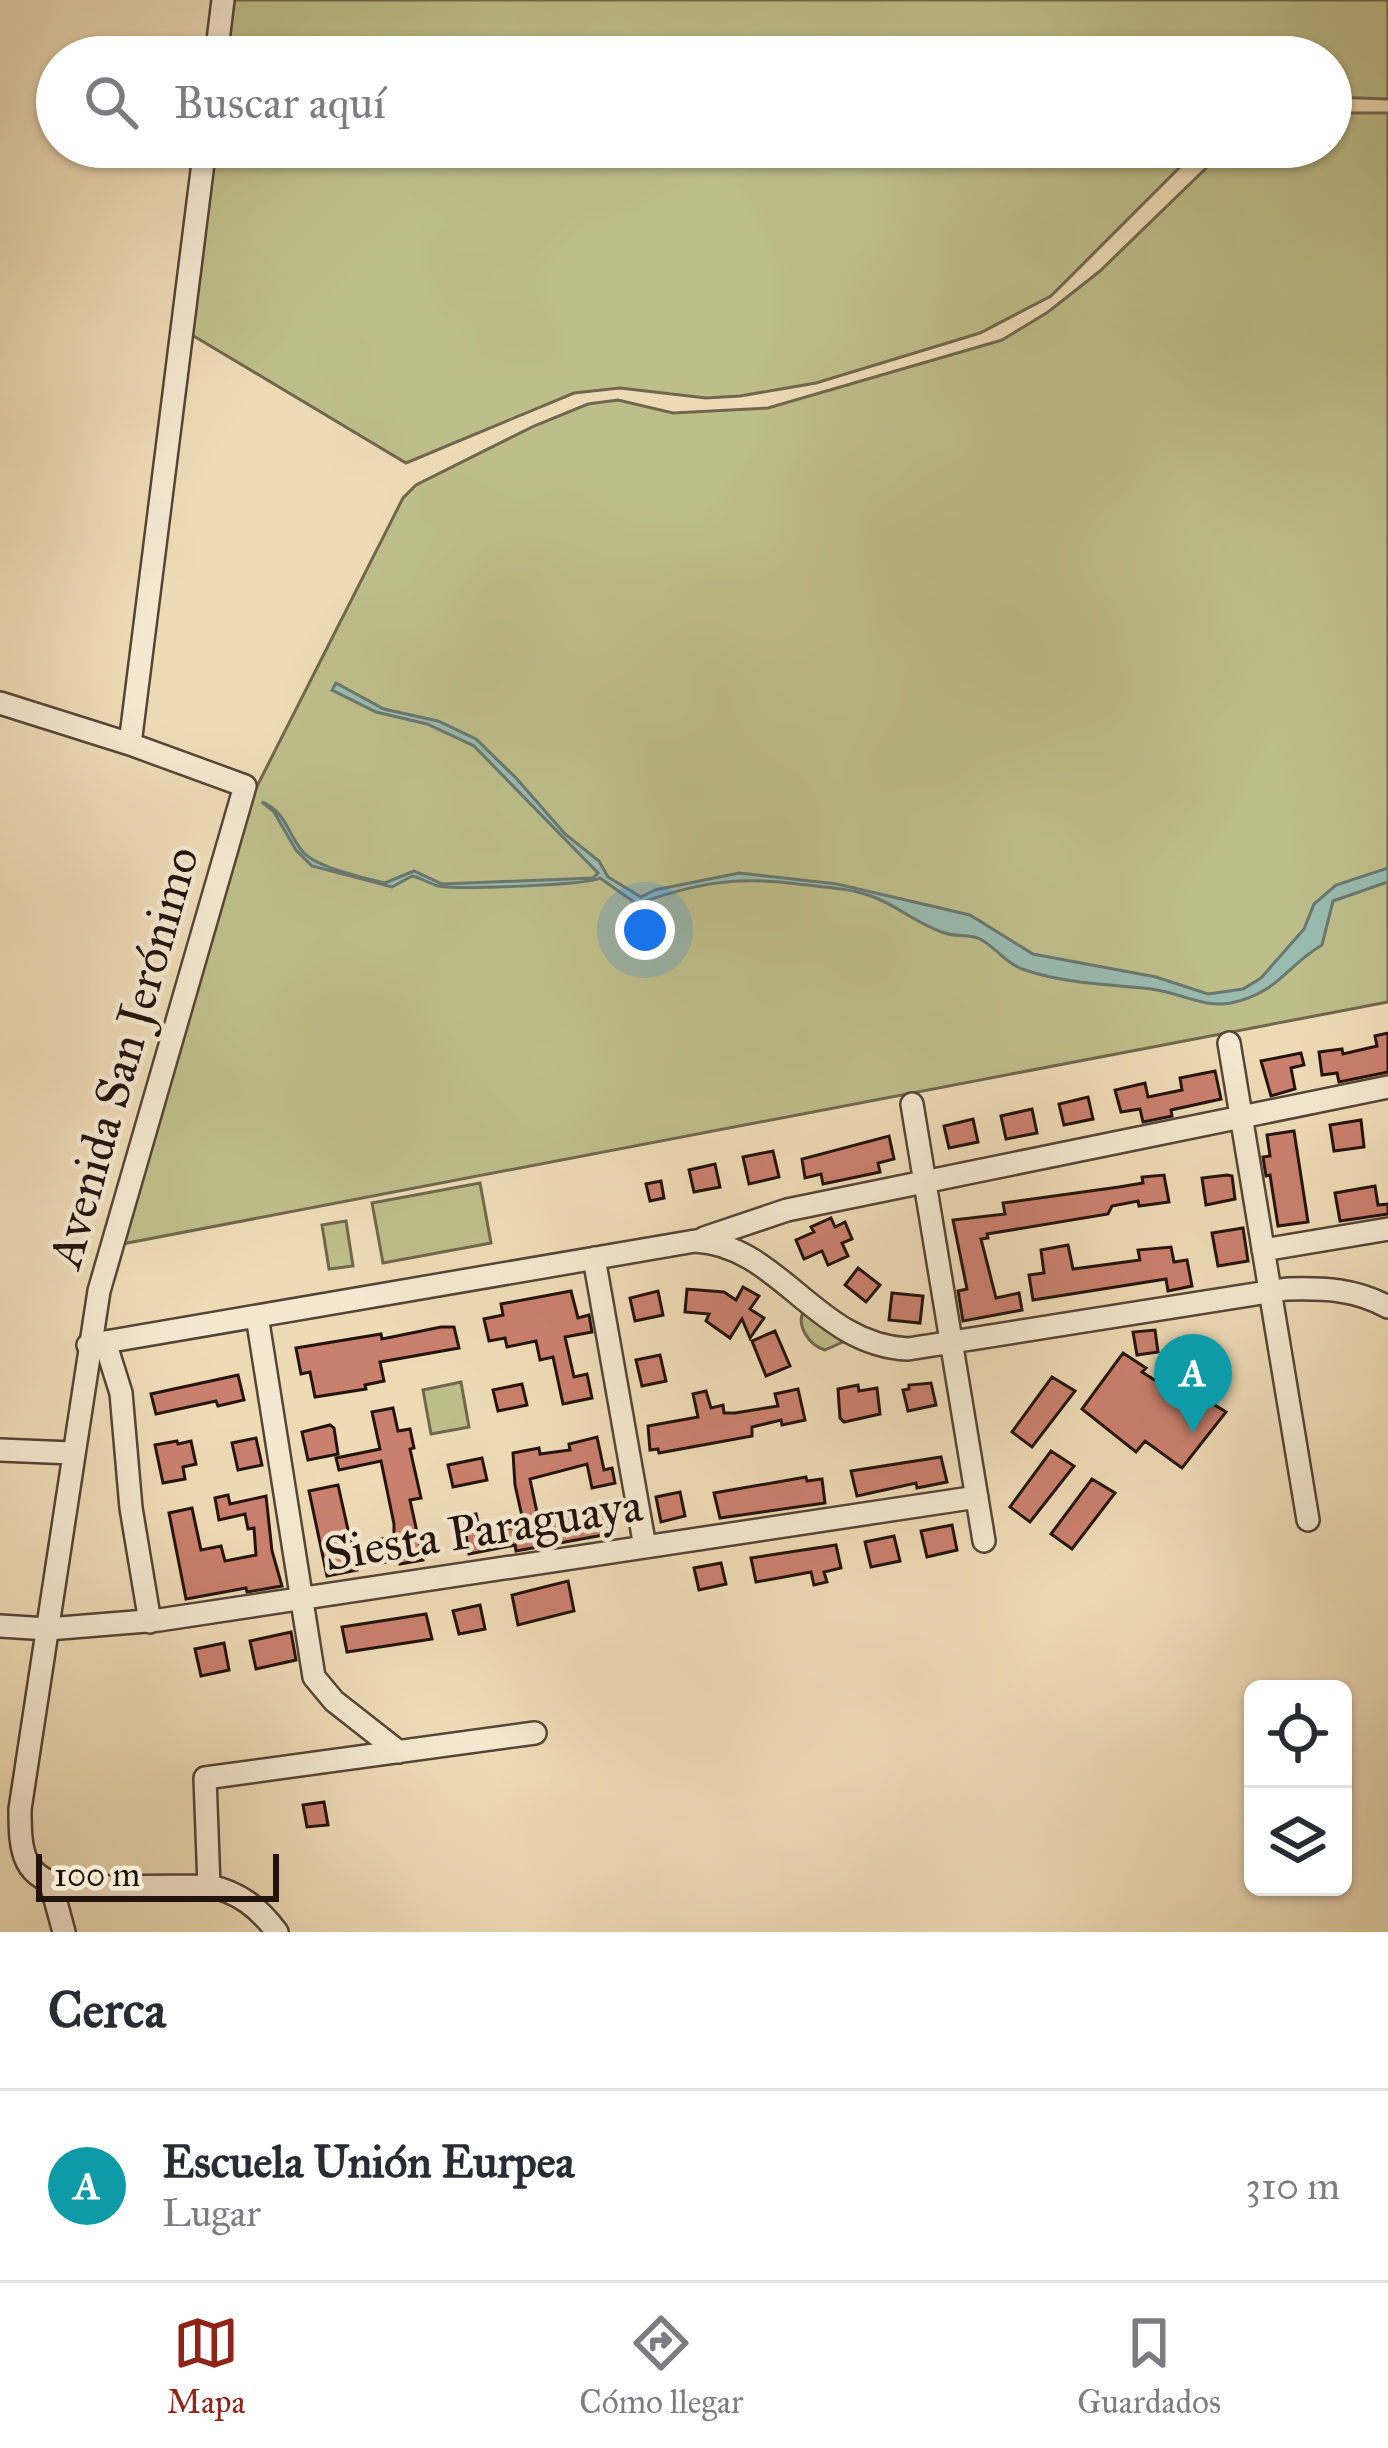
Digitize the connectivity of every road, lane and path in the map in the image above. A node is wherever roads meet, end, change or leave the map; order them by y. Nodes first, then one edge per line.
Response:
1 (223, 0) edge
2 (219, 36) edge
3 (202, 168) edge
4 (0, 703) edge
5 (130, 744) junction
6 (1229, 1043) dead end
7 (1388, 1087) edge
8 (912, 1104) dead end
9 (1241, 1117) junction
10 (925, 1182) junction
11 (1388, 1228) edge
12 (695, 1241) junction
13 (1263, 1250) junction
14 (594, 1258) junction
15 (1270, 1292) junction
16 (1388, 1306) edge
17 (257, 1316) junction
18 (951, 1342) junction
19 (96, 1343) junction
20 (0, 1450) edge
21 (72, 1454) junction
22 (976, 1497) junction
23 (1308, 1520) dead end
24 (984, 1541) dead end
25 (645, 1547) junction
26 (302, 1599) junction
27 (150, 1622) junction
28 (0, 1626) edge
29 (48, 1629) junction
30 (535, 1733) dead end
31 (399, 1752) junction
32 (51, 1884) junction
33 (209, 1886) junction
34 (64, 1932) edge
35 (277, 1932) edge

1 - 2 street
3 - 5 street
4 - 5 street
5 - 19 street, Avenida San Jerónimo
6 - 9 street
7 - 9 street
8 - 10 street
9 - 10 street
9 - 13 street
10 - 12 street
10 - 18 street
11 - 13 street
12 - 14 street
12 - 18 street
13 - 15 street
14 - 17 street
14 - 25 street
15 - 16 street
15 - 18 street
15 - 23 street
17 - 19 street
17 - 26 street
18 - 22 street
19 - 21 street, Avenida San Jerónimo
19 - 27 street
20 - 21 street
21 - 29 street, Avenida San Jerónimo
22 - 24 street
22 - 25 street, Siesta Paraguaya
25 - 26 street, Siesta Paraguaya
26 - 27 street, Siesta Paraguaya
26 - 31 street
27 - 29 street, Siesta Paraguaya
28 - 29 street, Siesta Paraguaya
29 - 32 street, Avenida San Jerónimo
30 - 31 street
31 - 33 street
32 - 33 street
32 - 34 street, Avenida San Jerónimo
33 - 35 street

